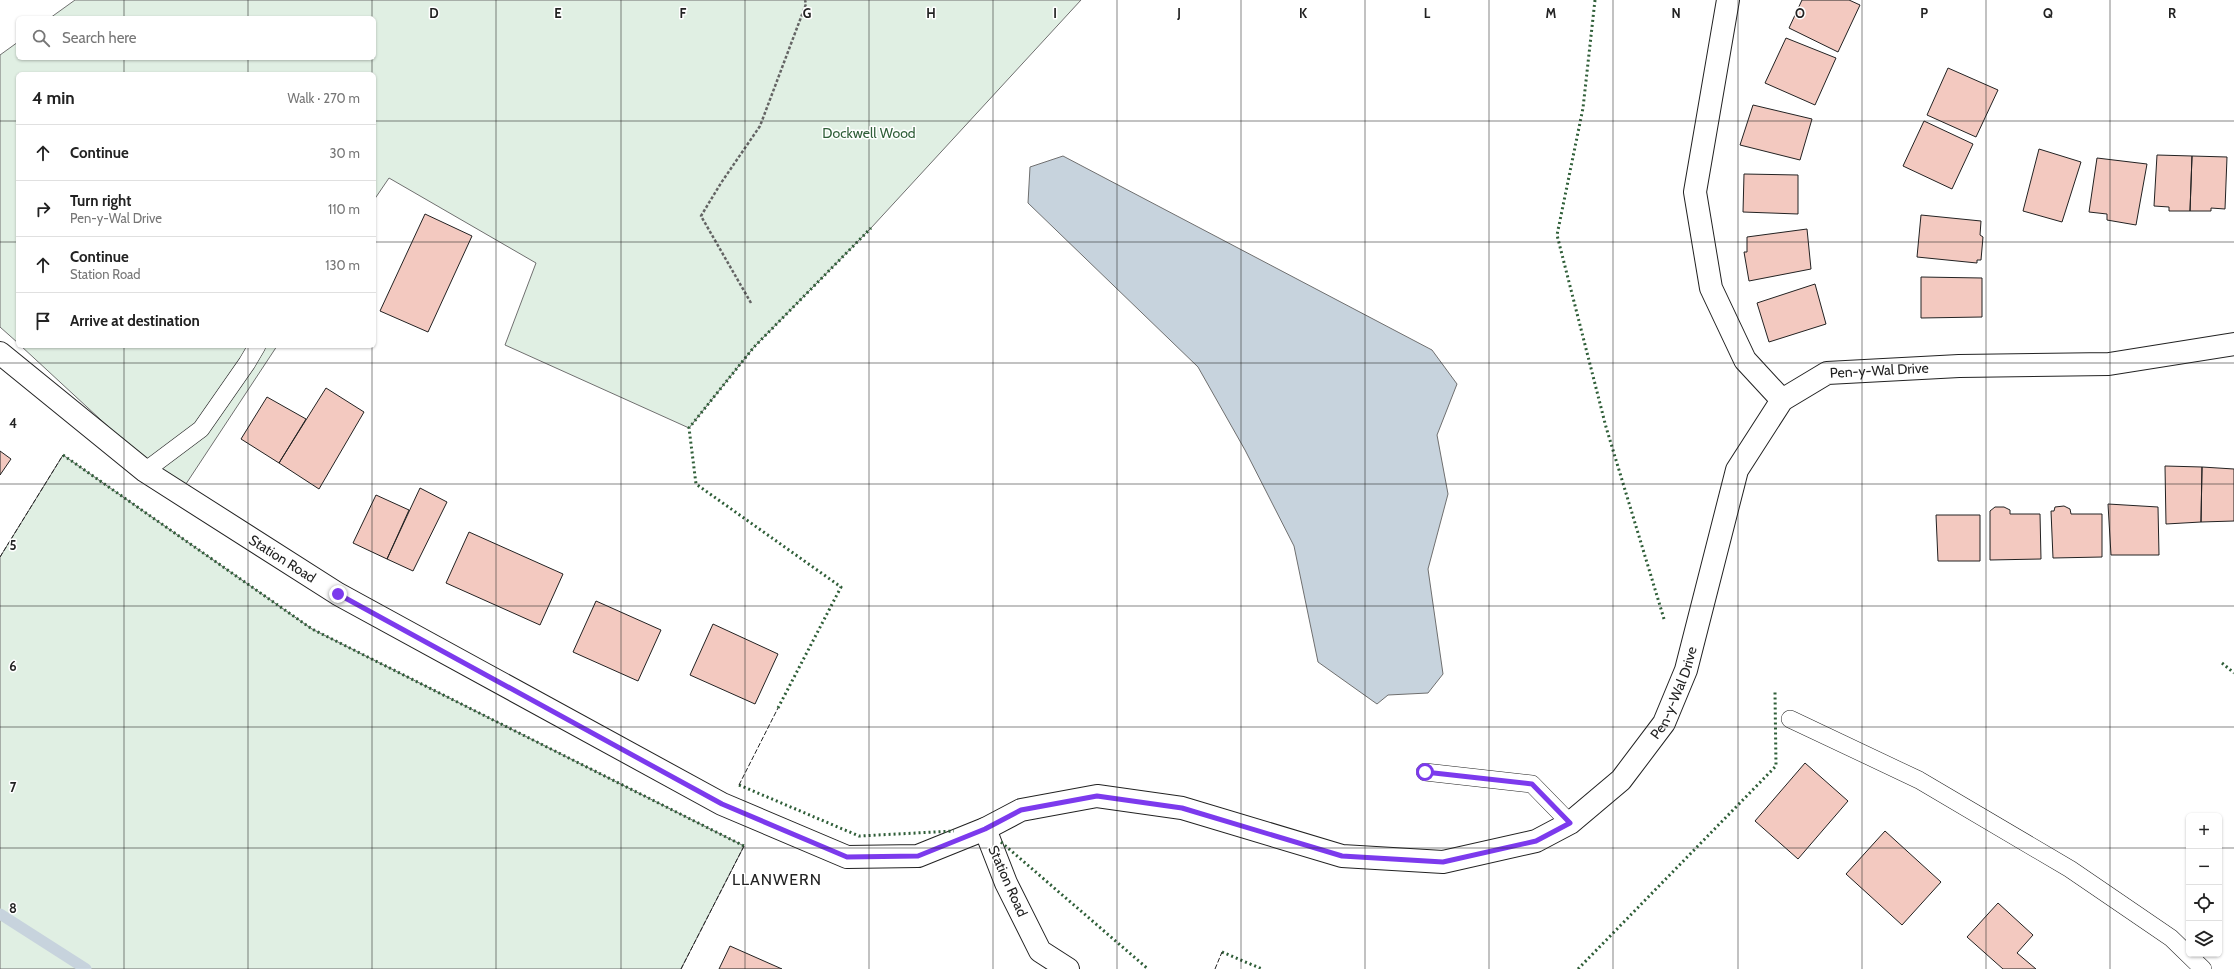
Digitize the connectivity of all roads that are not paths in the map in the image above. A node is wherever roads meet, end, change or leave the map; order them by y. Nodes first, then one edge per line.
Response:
1 (1728, 0) edge
2 (2234, 344) edge
3 (256, 348) edge
4 (0, 353) edge
5 (1782, 400) junction
6 (145, 471) junction
7 (1790, 719) dead end
8 (1425, 772) dead end
9 (1570, 823) junction
10 (985, 829) junction
11 (1068, 969) edge
12 (2203, 969) edge

1 - 5 street
2 - 5 street, Pen-y-Wal Drive
3 - 6 lane
4 - 6 street, Station Road
5 - 9 street, Pen-y-Wal Drive
6 - 10 street, Station Road
7 - 12 lane
8 - 9 lane
9 - 10 street, Pen-y-Wal Drive
10 - 11 street, Station Road

